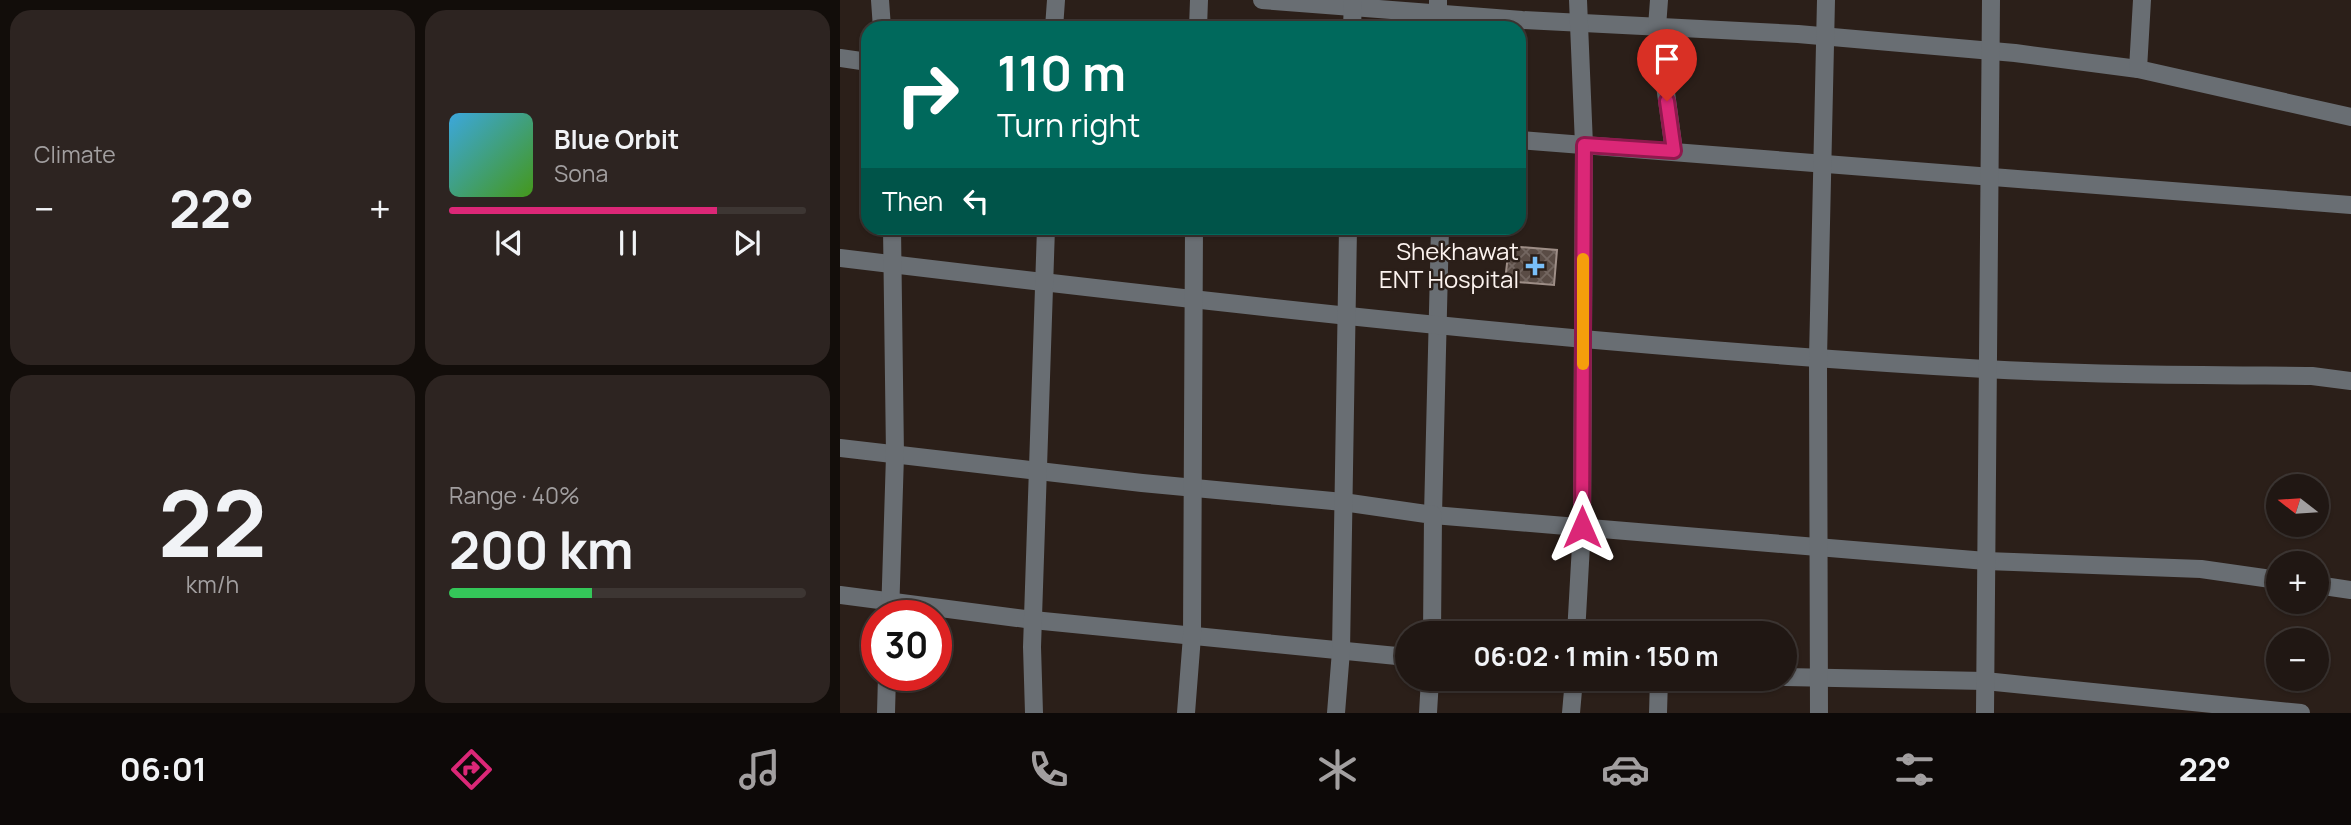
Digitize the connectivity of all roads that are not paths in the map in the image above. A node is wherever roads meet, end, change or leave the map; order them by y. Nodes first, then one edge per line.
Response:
1 (880, 0) edge
2 (1056, 0) edge
3 (1199, 0) edge
4 (1262, 0) edge
5 (1578, 0) edge
6 (1659, 0) edge
7 (1825, 0) edge
8 (1991, 0) edge
9 (2142, 0) edge
10 (1353, 3) edge
11 (1438, 14) edge
12 (882, 21) edge
13 (1054, 21) edge
14 (1198, 21) edge
15 (1352, 21) edge
16 (1576, 23) junction
17 (1657, 27) junction
18 (1825, 36) junction
19 (1991, 51) junction
20 (840, 58) edge
21 (861, 61) edge
22 (2138, 69) junction
23 (2351, 117) edge
24 (1526, 141) edge
25 (1584, 145) junction
26 (1674, 151) junction
27 (1822, 165) junction
28 (1990, 177) junction
29 (2351, 205) edge
30 (892, 235) edge
31 (1046, 235) edge
32 (1194, 235) edge
33 (1348, 235) edge
34 (1440, 235) edge
35 (840, 258) edge
36 (894, 264) junction
37 (1044, 282) junction
38 (1192, 300) junction
39 (1346, 318) junction
40 (1439, 326) junction
41 (1583, 339) junction
42 (1818, 358) junction
43 (1988, 369) junction
44 (2351, 381) edge
45 (840, 448) edge
46 (895, 455) junction
47 (1039, 472) junction
48 (1192, 488) junction
49 (1343, 502) junction
50 (1433, 515) junction
51 (1582, 527) junction
52 (1818, 547) junction
53 (1986, 561) junction
54 (2266, 578) edge
55 (2329, 587) edge
56 (2351, 590) edge
57 (840, 595) edge
58 (890, 600) edge
59 (861, 601) edge
60 (952, 614) edge
61 (1033, 620) junction
62 (1432, 621) edge
63 (1577, 621) edge
64 (1192, 636) junction
65 (1341, 651) junction
66 (1395, 656) edge
67 (1797, 677) edge
68 (1818, 678) junction
69 (1985, 681) junction
70 (887, 691) edge
71 (1429, 691) edge
72 (1573, 691) edge
73 (1659, 691) edge
74 (2139, 705) edge
75 (886, 713) edge
76 (1034, 713) edge
77 (1186, 713) edge
78 (1336, 713) edge
79 (1428, 713) edge
80 (1571, 713) edge
81 (1658, 713) edge
82 (1819, 713) edge
83 (1985, 713) edge
84 (2301, 713) edge

1 - 12 street
2 - 13 street
3 - 14 street
4 - 10 street
5 - 16 street
6 - 17 street
7 - 18 street
8 - 19 street
9 - 22 street
10 - 11 street
10 - 15 street
11 - 16 street
16 - 17 street
16 - 25 street
17 - 18 street
17 - 26 street
18 - 19 street
18 - 27 street
19 - 22 street
19 - 28 street
20 - 21 street
22 - 23 street
24 - 25 street
25 - 26 street
25 - 41 street
26 - 27 street
27 - 28 street
27 - 42 street
28 - 29 street
28 - 43 street
30 - 36 street
31 - 37 street
32 - 38 street
33 - 39 street
34 - 40 street
35 - 36 street
36 - 37 street
36 - 46 street
37 - 38 street
37 - 47 street
38 - 39 street
38 - 48 street
39 - 40 street
39 - 49 street
40 - 41 street
40 - 50 street
41 - 42 street
41 - 51 street
42 - 43 street
42 - 52 street
43 - 44 street
43 - 53 street
45 - 46 street
46 - 47 street
46 - 58 street
47 - 48 street
47 - 61 street
48 - 49 street
48 - 64 street
49 - 50 street
49 - 65 street
50 - 51 street
50 - 62 street
51 - 52 street
51 - 63 street
52 - 53 street
52 - 68 street
53 - 54 street
53 - 69 street
55 - 56 street
57 - 59 street
60 - 61 street
61 - 64 street
61 - 76 street
64 - 65 street
64 - 77 street
65 - 66 street
65 - 78 street
67 - 68 street
68 - 69 street
68 - 82 street
69 - 74 street
69 - 83 street
70 - 75 street
71 - 79 street
72 - 80 street
73 - 81 street
74 - 84 street

